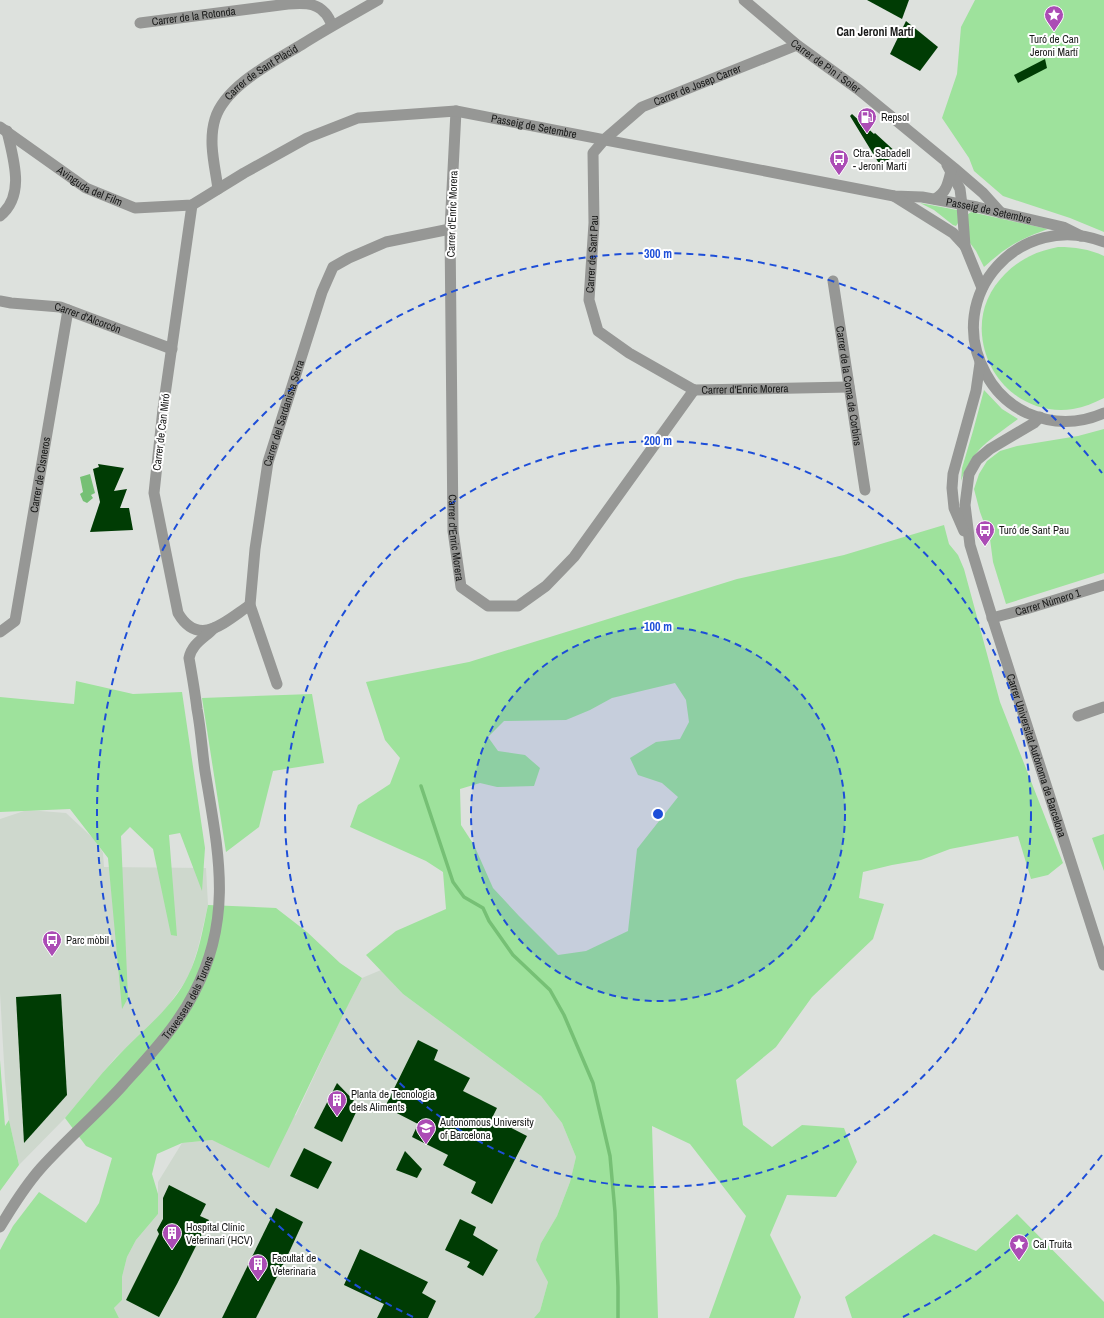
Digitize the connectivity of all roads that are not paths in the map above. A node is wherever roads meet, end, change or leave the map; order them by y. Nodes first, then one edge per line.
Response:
1 (378, 0) edge
2 (744, 0) edge
3 (140, 23) dead end
4 (332, 26) junction
5 (797, 45) junction
6 (456, 111) junction
7 (3, 129) edge
8 (606, 139) junction
9 (944, 161) junction
10 (951, 172) junction
11 (218, 189) junction
12 (894, 196) junction
13 (935, 199) junction
14 (962, 204) junction
15 (192, 205) junction
16 (1001, 212) junction
17 (0, 216) edge
18 (450, 229) junction
19 (1081, 236) junction
20 (1104, 242) edge
21 (965, 246) junction
22 (833, 281) dead end
23 (982, 288) junction
24 (0, 301) edge
25 (68, 310) junction
26 (172, 349) junction
27 (980, 363) junction
28 (849, 387) junction
29 (694, 390) junction
30 (1104, 414) edge
31 (1040, 418) junction
32 (865, 490) dead end
33 (970, 545) junction
34 (1104, 585) edge
35 (250, 606) junction
36 (992, 618) junction
37 (214, 628) junction
38 (0, 632) edge
39 (277, 684) dead end
40 (1104, 707) edge
41 (198, 712) joint
42 (1078, 716) dead end
43 (1104, 965) edge
44 (0, 1227) edge

1 - 4 street, Carrer de Sant Plàcid
2 - 5 street, Carrer de Pin i Soler
3 - 4 street, Carrer de la Rotonda
4 - 11 street, Carrer de Sant Plàcid
5 - 8 street, Carrer de Josep Carrer
5 - 9 street, Carrer de Pin i Soler
6 - 8 street, Passeig de Setembre
6 - 11 street, Passeig de Setembre
6 - 18 street, Carrer d'Enric Morera
7 - 15 street, Avinguda del Film
7 - 17 street
8 - 12 street, Passeig de Setembre
8 - 29 street, Carrer de Sant Pau
9 - 10 street, Carrer de Pin i Soler
9 - 16 street, Carrer de Pin i Soler
10 - 13 street
10 - 14 street, Carrer de Pin i Soler
11 - 15 street, Passeig de Setembre
12 - 13 street, Passeig de Setembre
12 - 21 street, Passeig de Setembre
13 - 14 street, Passeig de Setembre
14 - 16 street, Passeig de Setembre
14 - 21 street, Carrer de Pin i Soler
15 - 26 street, Carrer de Can Miró
16 - 19 street, Passeig de Setembre
18 - 29 street, Carrer d'Enric Morera
18 - 35 street, Carrer del Sardanista Serra
19 - 20 street
19 - 23 street
21 - 23 street, Passeig de Setembre
22 - 28 street, Carrer de la Coma de Corbins
23 - 27 street
24 - 25 street, Carrer d'Alcorcón
25 - 26 street, Carrer d'Alcorcón
25 - 38 street, Carrer de Cisneros
26 - 37 street, Carrer de Can Miró
27 - 31 street
27 - 33 street, Carrer Universitat Autònoma de Barcelona
28 - 29 street, Carrer d'Enric Morera
28 - 32 street, Carrer de la Coma de Corbins
30 - 31 street
31 - 33 street, Carrer Universitat Autònoma de Barcelona
33 - 36 street, Carrer Universitat Autònoma de Barcelona
34 - 36 street, Carrer Número 1
35 - 37 street, Carrer de Can Miró
35 - 39 street, Carrer del Sardanista Serra
36 - 43 street, Carrer Universitat Autònoma de Barcelona
37 - 41 street, Carrer de Can Miró
40 - 42 street
41 - 44 street, Travessera dels Turons

